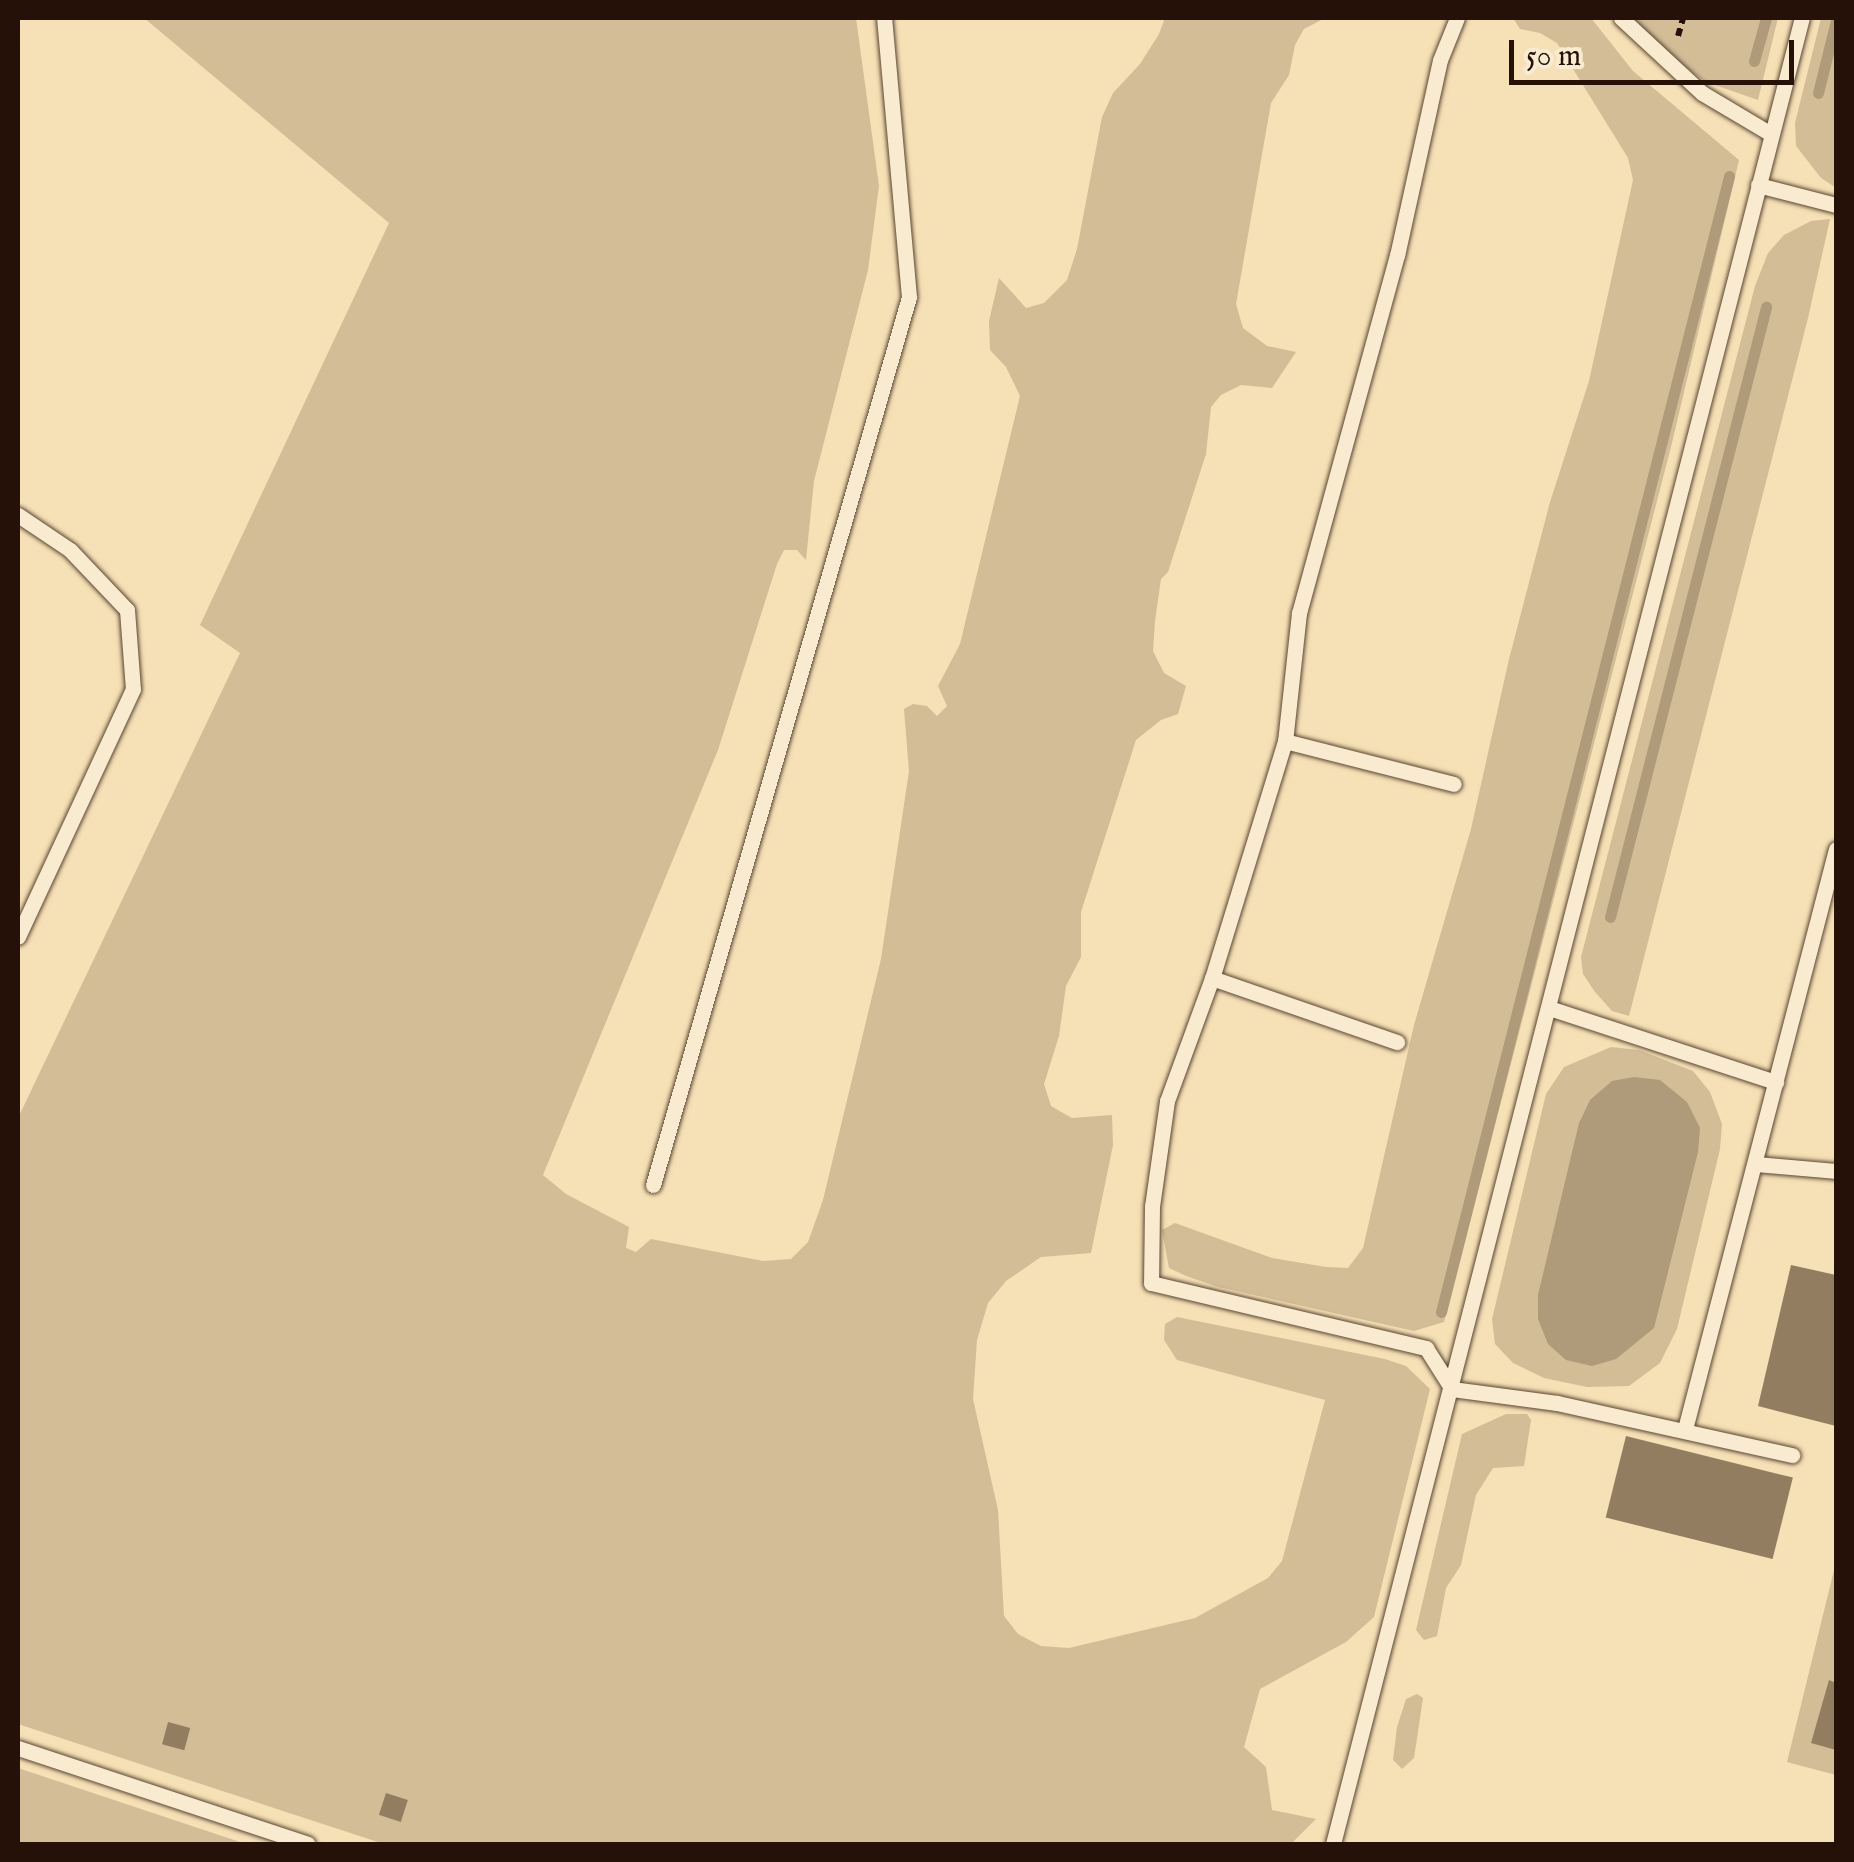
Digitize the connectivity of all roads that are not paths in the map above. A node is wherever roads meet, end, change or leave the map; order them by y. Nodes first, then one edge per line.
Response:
1 (884, 18) edge
2 (1458, 18) edge
3 (1621, 18) edge
4 (1802, 18) edge
5 (1771, 134) junction
6 (1758, 185) junction
7 (1836, 205) edge
8 (18, 514) edge
9 (1285, 740) junction
10 (1454, 784) dead end
11 (1836, 848) edge
12 (18, 938) edge
13 (1212, 978) junction
14 (1549, 1008) junction
15 (1397, 1042) dead end
16 (1776, 1082) junction
17 (1756, 1164) junction
18 (1836, 1171) edge
19 (653, 1185) dead end
20 (1452, 1389) junction
21 (1685, 1429) junction
22 (1792, 1455) dead end
23 (18, 1748) edge
24 (308, 1844) edge
25 (1333, 1844) edge

1 - 19 lane
2 - 9 lane
3 - 5 lane
4 - 5 lane
5 - 6 lane
6 - 7 lane
6 - 14 lane
8 - 12 lane
9 - 10 lane
9 - 13 lane
11 - 16 lane
13 - 15 lane
13 - 20 lane
14 - 16 lane
14 - 20 lane
16 - 17 lane
17 - 18 lane
17 - 21 lane
20 - 21 lane
20 - 25 lane
21 - 22 lane
23 - 24 lane

